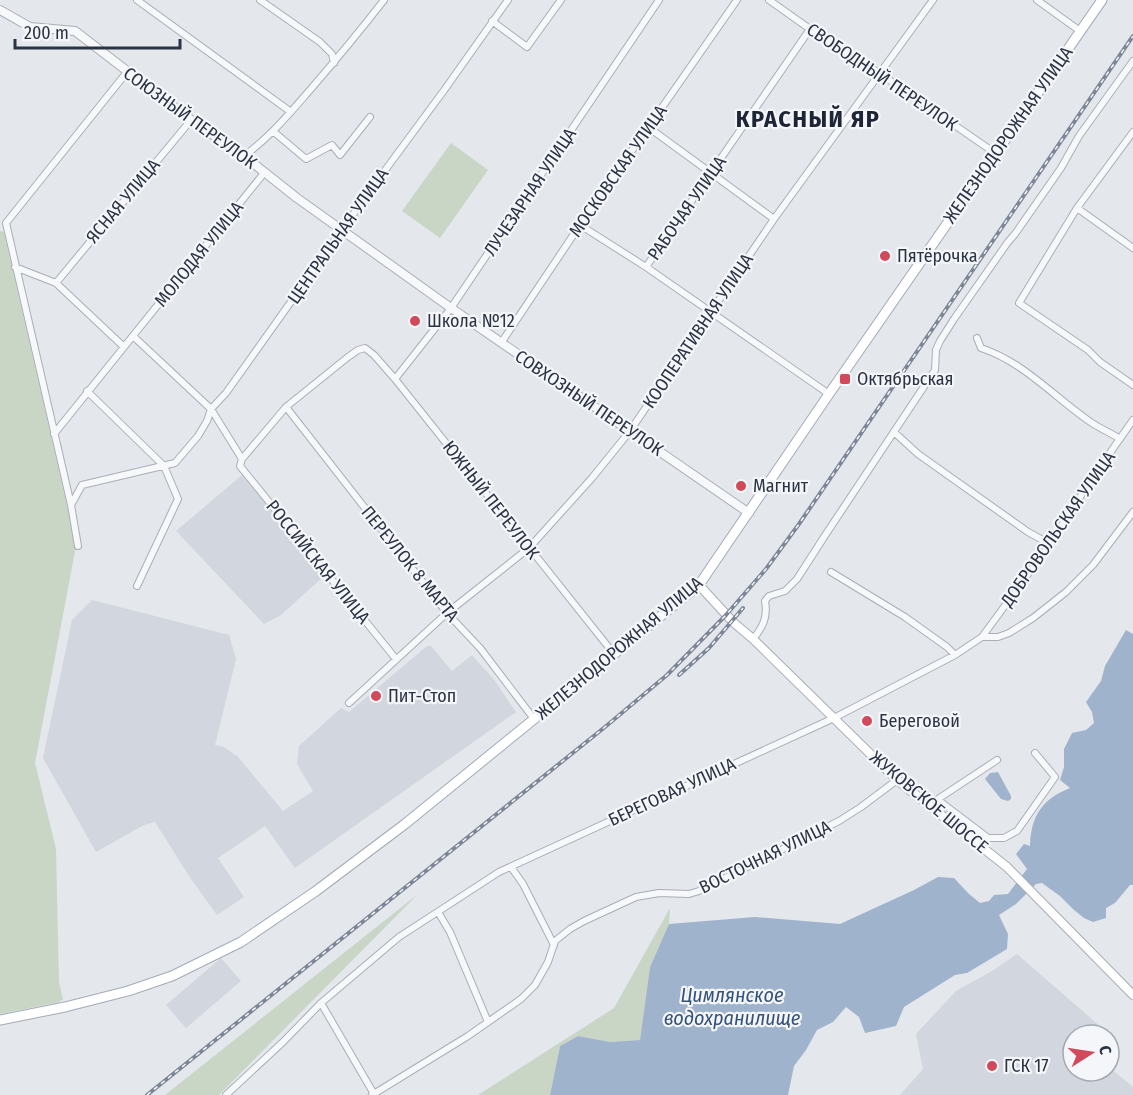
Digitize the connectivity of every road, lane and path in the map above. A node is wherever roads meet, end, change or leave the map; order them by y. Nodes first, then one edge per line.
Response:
1 (136, 0) edge
2 (260, 0) edge
3 (507, 0) edge
4 (561, 0) edge
5 (658, 0) edge
6 (737, 0) edge
7 (769, 0) edge
8 (933, 0) edge
9 (1037, 0) edge
10 (1102, 0) edge
11 (381, 1) edge
12 (0, 10) edge
13 (492, 21) junction
14 (810, 29) junction
15 (1080, 31) junction
16 (1133, 62) edge
17 (334, 63) junction
18 (127, 72) junction
19 (879, 73) junction
20 (291, 112) junction
21 (370, 117) dead end
22 (191, 120) junction
23 (648, 127) junction
24 (274, 132) junction
25 (1133, 132) edge
26 (995, 153) junction
27 (244, 156) junction
28 (264, 173) junction
29 (711, 173) junction
30 (1077, 208) junction
31 (774, 219) junction
32 (580, 225) junction
33 (342, 229) junction
34 (1133, 248) edge
35 (15, 267) junction
36 (646, 267) junction
37 (56, 283) junction
38 (451, 308) junction
39 (710, 313) junction
40 (133, 336) junction
41 (976, 338) dead end
42 (501, 343) junction
43 (124, 347) junction
44 (395, 379) junction
45 (1133, 386) edge
46 (87, 392) junction
47 (829, 394) junction
48 (286, 407) junction
49 (211, 409) junction
50 (1133, 420) edge
51 (630, 431) junction
52 (894, 432) junction
53 (54, 434) junction
54 (1120, 439) junction
55 (241, 463) junction
56 (164, 466) junction
57 (71, 505) junction
58 (749, 513) junction
59 (1132, 516) edge
60 (1050, 544) junction
61 (78, 546) dead end
62 (530, 549) junction
63 (831, 572) dead end
64 (699, 585) junction
65 (137, 586) dead end
66 (447, 612) junction
67 (982, 637) junction
68 (753, 639) junction
69 (614, 654) junction
70 (956, 655) junction
71 (396, 658) junction
72 (349, 703) dead end
73 (834, 718) junction
74 (534, 719) junction
75 (1035, 753) dead end
76 (997, 760) dead end
77 (897, 780) junction
78 (938, 800) junction
79 (929, 805) junction
80 (511, 867) junction
81 (438, 912) junction
82 (554, 945) junction
83 (1133, 995) edge
84 (321, 1003) junction
85 (0, 1020) edge
86 (488, 1022) junction
87 (373, 1094) edge
88 (226, 1095) edge

1 - 20 street
2 - 17 street
3 - 13 street, ЦЕНТРАЛЬНАЯ УЛИЦА
4 - 13 street
5 - 38 street, ЛУЧЕЗАРНАЯ УЛИЦА
6 - 23 street, МОСКОВСКАЯ УЛИЦА
7 - 14 street, СВОБОДНЫЙ ПЕРЕУЛОК
8 - 19 street, КООПЕРАТИВНАЯ УЛИЦА
9 - 15 street
10 - 15 main road, ЖЕЛЕЗНОДОРОЖНАЯ УЛИЦА
11 - 17 street
12 - 18 street, СОЮЗНЫЙ ПЕРЕУЛОК
13 - 33 street, ЦЕНТРАЛЬНАЯ УЛИЦА
14 - 19 street, СВОБОДНЫЙ ПЕРЕУЛОК
14 - 29 street, РАБОЧАЯ УЛИЦА
15 - 26 main road, ЖЕЛЕЗНОДОРОЖНАЯ УЛИЦА
16 - 52 street
17 - 20 street
18 - 22 street, СОЮЗНЫЙ ПЕРЕУЛОК
18 - 35 street
19 - 26 street, СВОБОДНЫЙ ПЕРЕУЛОК
19 - 31 street, КООПЕРАТИВНАЯ УЛИЦА
20 - 24 street
21 - 24 street
22 - 27 street, СОЮЗНЫЙ ПЕРЕУЛОК
22 - 37 street, ЯСНАЯ УЛИЦА
23 - 29 street
23 - 32 street, МОСКОВСКАЯ УЛИЦА
24 - 27 street
25 - 30 street
26 - 47 main road, ЖЕЛЕЗНОДОРОЖНАЯ УЛИЦА
27 - 28 street, СОЮЗНЫЙ ПЕРЕУЛОК
28 - 33 street, СОЮЗНЫЙ ПЕРЕУЛОК
28 - 40 street, МОЛОДАЯ УЛИЦА
29 - 31 street
29 - 36 street, РАБОЧАЯ УЛИЦА
30 - 34 street
30 - 45 street
31 - 39 street, КООПЕРАТИВНАЯ УЛИЦА
32 - 36 street
32 - 42 street, МОСКОВСКАЯ УЛИЦА
33 - 38 street, СОВХОЗНЫЙ ПЕРЕУЛОК
33 - 49 street, ЦЕНТРАЛЬНАЯ УЛИЦА
35 - 37 street
35 - 53 street
36 - 39 street
37 - 43 street
38 - 42 street, СОВХОЗНЫЙ ПЕРЕУЛОК
38 - 44 street, ЛУЧЕЗАРНАЯ УЛИЦА
39 - 47 street
39 - 51 street, КООПЕРАТИВНАЯ УЛИЦА
40 - 43 street, МОЛОДАЯ УЛИЦА
40 - 49 street
41 - 54 street
42 - 51 street, СОВХОЗНЫЙ ПЕРЕУЛОК
43 - 46 street, МОЛОДАЯ УЛИЦА
44 - 48 street, ЮЖНЫЙ ПЕРЕУЛОК
44 - 62 street, ЮЖНЫЙ ПЕРЕУЛОК
46 - 53 street, МОЛОДАЯ УЛИЦА
46 - 56 street
47 - 58 main road, ЖЕЛЕЗНОДОРОЖНАЯ УЛИЦА
48 - 55 street
48 - 66 street, ПЕРЕУЛОК 8 МАРТА
49 - 55 street, РОССИЙСКАЯ УЛИЦА
49 - 56 street, ЦЕНТРАЛЬНАЯ УЛИЦА
50 - 54 street, ДОБРОВОЛЬСКАЯ УЛИЦА
51 - 58 street, СОВХОЗНЫЙ ПЕРЕУЛОК
51 - 62 street, КООПЕРАТИВНАЯ УЛИЦА
52 - 60 street
52 - 68 street
53 - 57 street
54 - 60 street, ДОБРОВОЛЬСКАЯ УЛИЦА
55 - 71 street, РОССИЙСКАЯ УЛИЦА
56 - 57 street
56 - 65 street
57 - 61 street
58 - 64 main road, ЖЕЛЕЗНОДОРОЖНАЯ УЛИЦА
59 - 67 street, БЕРЕГОВАЯ УЛИЦА
60 - 67 street, ДОБРОВОЛЬСКАЯ УЛИЦА
62 - 66 street, КООПЕРАТИВНАЯ УЛИЦА
62 - 69 street, ЮЖНЫЙ ПЕРЕУЛОК
63 - 70 street
64 - 68 main road, ЖУКОВСКОЕ ШОССЕ
64 - 69 main road, ЖЕЛЕЗНОДОРОЖНАЯ УЛИЦА
66 - 71 street, КООПЕРАТИВНАЯ УЛИЦА
66 - 74 street, ПЕРЕУЛОК 8 МАРТА
67 - 70 street, БЕРЕГОВАЯ УЛИЦА
68 - 73 main road, ЖУКОВСКОЕ ШОССЕ
69 - 74 main road, ЖЕЛЕЗНОДОРОЖНАЯ УЛИЦА
70 - 73 street, БЕРЕГОВАЯ УЛИЦА
71 - 72 street, КООПЕРАТИВНАЯ УЛИЦА
73 - 77 main road, ЖУКОВСКОЕ ШОССЕ
73 - 80 street, БЕРЕГОВАЯ УЛИЦА
74 - 85 main road, ЖЕЛЕЗНОДОРОЖНАЯ УЛИЦА
75 - 78 street
76 - 78 street
77 - 79 main road, ЖУКОВСКОЕ ШОССЕ
77 - 82 street, ВОСТОЧНАЯ УЛИЦА
78 - 79 street
79 - 83 main road, ЖУКОВСКОЕ ШОССЕ
80 - 81 street, БЕРЕГОВАЯ УЛИЦА
80 - 82 street
81 - 84 street, БЕРЕГОВАЯ УЛИЦА
81 - 86 street
82 - 86 street, ВОСТОЧНАЯ УЛИЦА
84 - 87 street
84 - 88 street, БЕРЕГОВАЯ УЛИЦА
86 - 87 street, ВОСТОЧНАЯ УЛИЦА

